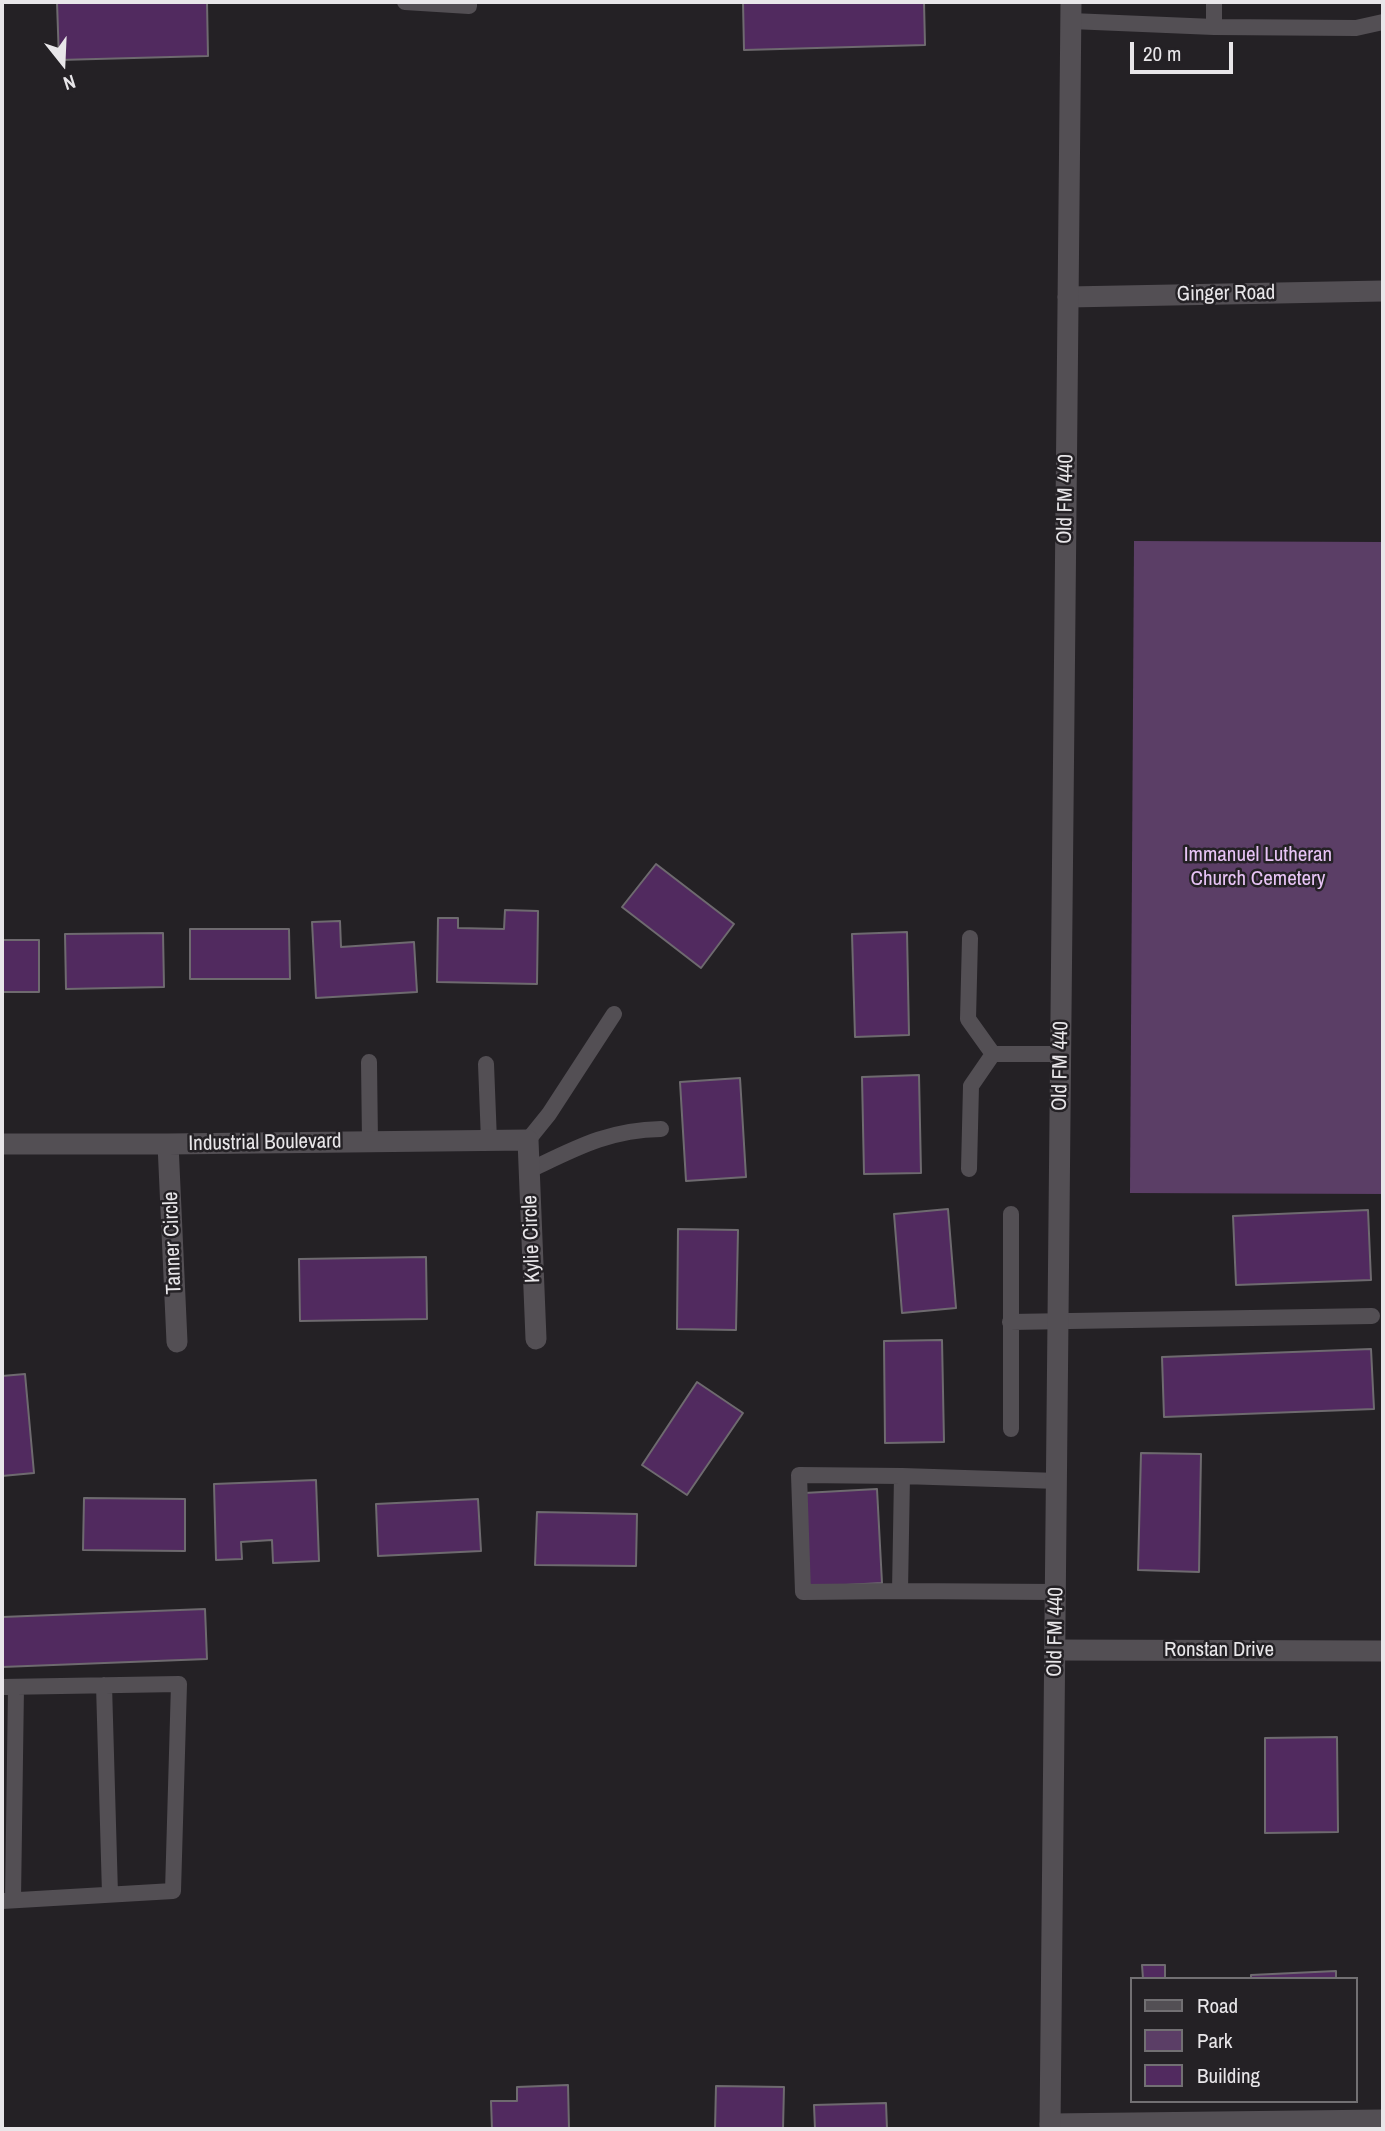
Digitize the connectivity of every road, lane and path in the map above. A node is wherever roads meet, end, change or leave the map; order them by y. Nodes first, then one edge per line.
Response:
1 (405, 2) edge
2 (469, 2) edge
3 (1214, 2) edge
4 (1071, 11) edge
5 (1383, 22) edge
6 (1213, 27) junction
7 (1383, 291) edge
8 (1068, 297) junction
9 (970, 938) dead end
10 (614, 1014) dead end
11 (993, 1054) junction
12 (1061, 1054) junction
13 (369, 1062) dead end
14 (486, 1063) dead end
15 (661, 1129) dead end
16 (528, 1140) junction
17 (489, 1141) junction
18 (370, 1142) junction
19 (2, 1144) edge
20 (169, 1144) junction
21 (970, 1169) dead end
22 (530, 1170) junction
23 (1011, 1214) dead end
24 (1371, 1316) dead end
25 (1010, 1322) junction
26 (1058, 1323) junction
27 (536, 1339) dead end
28 (177, 1342) dead end
29 (1011, 1429) dead end
30 (902, 1476) junction
31 (1058, 1481) junction
32 (900, 1591) junction
33 (1056, 1592) junction
34 (1055, 1650) junction
35 (1383, 1651) edge
36 (104, 1685) junction
37 (9, 1687) edge
38 (110, 1895) junction
39 (7, 1900) edge
40 (1383, 2120) edge
41 (1050, 2127) edge

1 - 2 lane
3 - 6 lane
4 - 6 lane
4 - 8 street, Old FM 440
5 - 6 lane
7 - 8 street, Ginger Road
8 - 12 street, Old FM 440
9 - 11 lane
10 - 16 lane
11 - 12 lane
11 - 21 lane
12 - 26 street, Old FM 440
13 - 18 lane
14 - 17 lane
15 - 22 lane
16 - 17 street, Industrial Boulevard
16 - 22 street, Kylie Circle
17 - 18 street, Industrial Boulevard
18 - 20 street, Industrial Boulevard
19 - 20 street, Industrial Boulevard
20 - 28 street, Tanner Circle
22 - 27 street, Kylie Circle
23 - 25 lane
24 - 26 lane
25 - 26 lane
25 - 29 lane
26 - 31 street, Old FM 440
30 - 31 lane
30 - 32 lane
30 - 32 lane
31 - 33 street, Old FM 440
32 - 33 lane
33 - 34 street, Old FM 440
34 - 35 street, Ronstan Drive
34 - 41 street, Old FM 440
36 - 37 lane
36 - 38 lane
36 - 38 lane
37 - 39 lane
38 - 39 lane
40 - 41 street

